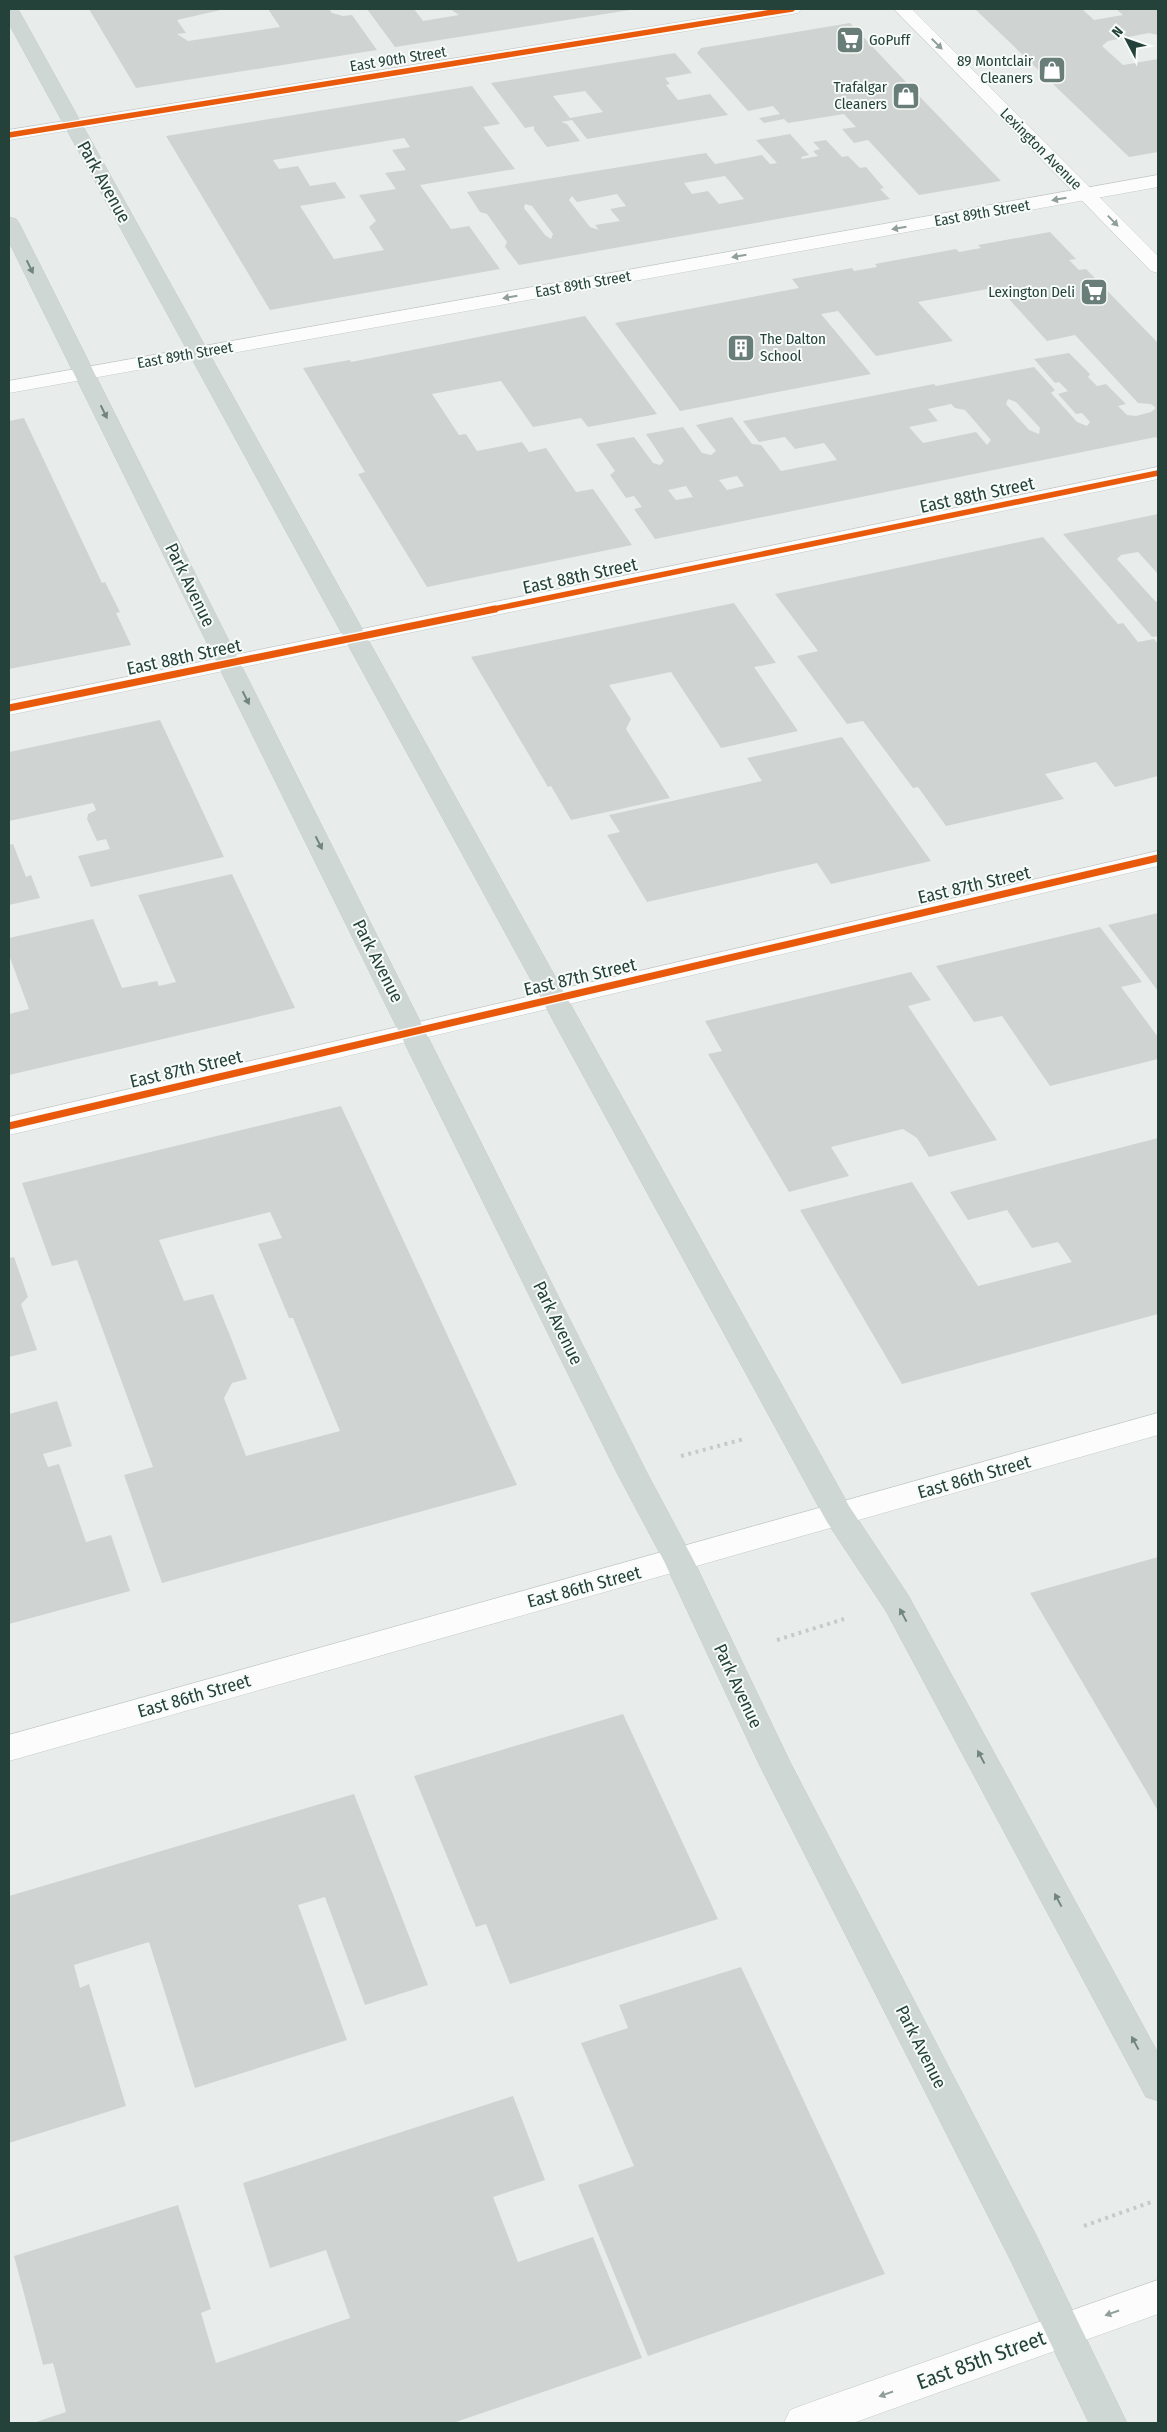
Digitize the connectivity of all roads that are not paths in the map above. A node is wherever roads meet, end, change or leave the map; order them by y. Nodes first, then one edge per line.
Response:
1 (9, 9) edge
2 (792, 9) edge
3 (903, 9) edge
4 (73, 125) junction
5 (9, 135) edge
6 (1158, 181) edge
7 (1086, 194) junction
8 (9, 223) edge
9 (1158, 267) edge
10 (199, 352) junction
11 (84, 373) junction
12 (9, 387) edge
13 (1158, 473) edge
14 (354, 637) junction
15 (229, 663) junction
16 (9, 708) edge
17 (1158, 858) edge
18 (555, 998) junction
19 (413, 1031) junction
20 (9, 1126) edge
21 (1158, 1424) edge
22 (838, 1514) junction
23 (679, 1560) junction
24 (9, 1748) edge
25 (1158, 2086) edge
26 (1158, 2297) edge
27 (1064, 2330) junction
28 (803, 2423) edge
29 (1108, 2423) edge

1 - 4 main road, Park Avenue
2 - 4 street, East 90th Street
3 -> 7 street, Lexington Avenue
4 - 5 street, East 90th Street
4 - 10 main road, Park Avenue
6 - 7 street, East 89th Street
7 -> 9 street, Lexington Avenue
7 -> 10 street, East 89th Street
8 -> 11 main road, Park Avenue
10 - 11 street, East 89th Street
10 - 14 main road, Park Avenue
11 - 12 street, East 89th Street
11 -> 15 main road, Park Avenue
13 - 14 street, East 88th Street
14 - 15 street, East 88th Street
14 - 18 main road, Park Avenue
15 - 16 street, East 88th Street
15 -> 19 main road, Park Avenue
17 - 18 street, East 87th Street
18 - 19 street, East 87th Street
18 - 22 main road, Park Avenue
19 - 20 street, East 87th Street
19 - 23 main road, Park Avenue
21 - 22 street, East 86th Street
22 - 23 street, East 86th Street
25 -> 22 main road, Park Avenue
23 - 24 street, East 86th Street
23 - 27 main road, Park Avenue
26 -> 27 street, East 85th Street
27 -> 28 street, East 85th Street
27 - 29 main road, Park Avenue

